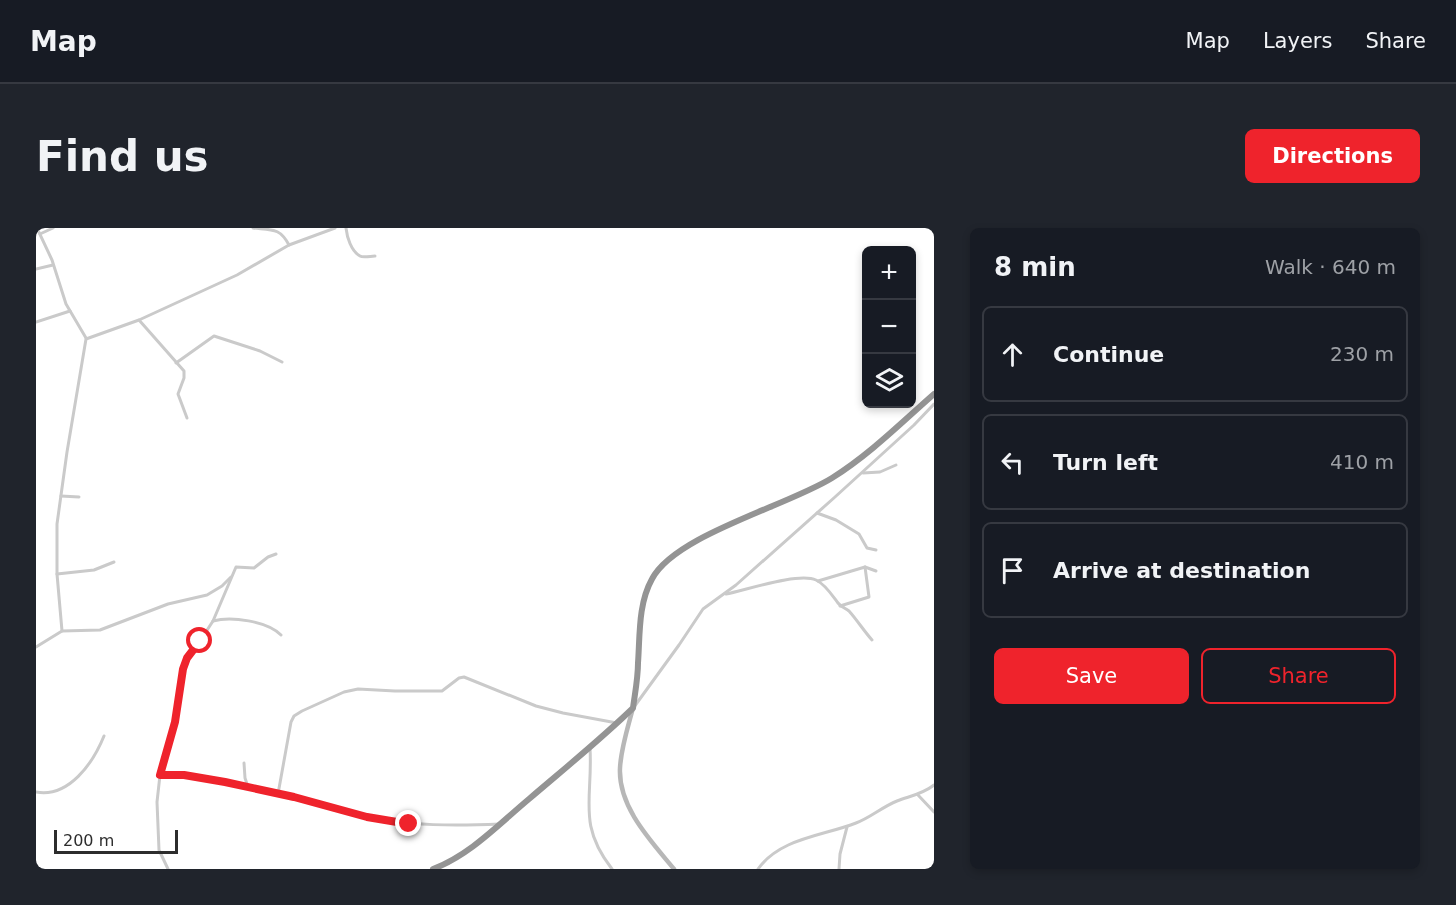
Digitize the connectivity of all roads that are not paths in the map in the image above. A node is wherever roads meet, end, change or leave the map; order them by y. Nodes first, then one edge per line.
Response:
1 (37, 228) edge
2 (53, 228) edge
3 (253, 228) edge
4 (335, 228) edge
5 (346, 228) edge
6 (40, 234) junction
7 (290, 245) junction
8 (375, 256) dead end
9 (53, 265) junction
10 (36, 269) edge
11 (70, 311) junction
12 (139, 320) junction
13 (36, 322) edge
14 (86, 339) junction
15 (282, 362) dead end
16 (176, 363) junction
17 (934, 394) edge
18 (934, 406) edge
19 (187, 418) dead end
20 (896, 465) dead end
21 (862, 473) junction
22 (61, 496) junction
23 (79, 497) dead end
24 (817, 513) junction
25 (876, 550) dead end
26 (276, 554) dead end
27 (114, 562) dead end
28 (865, 567) junction
29 (876, 571) dead end
30 (57, 574) junction
31 (232, 576) junction
32 (818, 581) junction
33 (724, 595) junction
34 (840, 606) junction
35 (213, 621) junction
36 (62, 631) junction
37 (281, 635) dead end
38 (872, 640) dead end
39 (36, 647) edge
40 (633, 708) junction
41 (618, 723) junction
42 (104, 736) dead end
43 (590, 747) junction
44 (244, 763) dead end
45 (160, 775) junction
46 (934, 785) edge
47 (248, 787) junction
48 (36, 792) edge
49 (278, 794) junction
50 (918, 795) junction
51 (934, 812) edge
52 (500, 824) junction
53 (847, 826) junction
54 (168, 869) edge
55 (433, 869) edge
56 (612, 869) edge
57 (674, 869) edge
58 (758, 869) edge
59 (839, 869) edge

1 - 6 street
2 - 6 street
3 - 7 street
4 - 7 street
5 - 8 street
6 - 9 street
7 - 12 street
9 - 10 street
9 - 11 street
11 - 13 street
11 - 14 street
12 - 14 street
12 - 16 street
14 - 22 street
15 - 16 street
16 - 19 street
17 - 40 highway
18 - 21 street
20 - 21 street
21 - 24 street
22 - 23 street
22 - 30 street
24 - 25 street
24 - 33 street
26 - 31 street
27 - 30 street
28 - 29 street
28 - 32 street
28 - 34 street
30 - 36 street
31 - 35 street
31 - 36 street
32 - 33 street
32 - 34 street
33 - 40 street
34 - 38 street
35 - 37 street
35 - 45 street
36 - 39 street
40 - 41 highway
40 - 57 main road
41 - 43 highway
41 - 49 street
42 - 48 street
43 - 52 highway
43 - 56 street
44 - 47 street
45 - 47 street
45 - 54 street
46 - 50 street
47 - 49 street
49 - 52 street
50 - 51 street
50 - 53 street
52 - 55 highway
53 - 58 street
53 - 59 street

